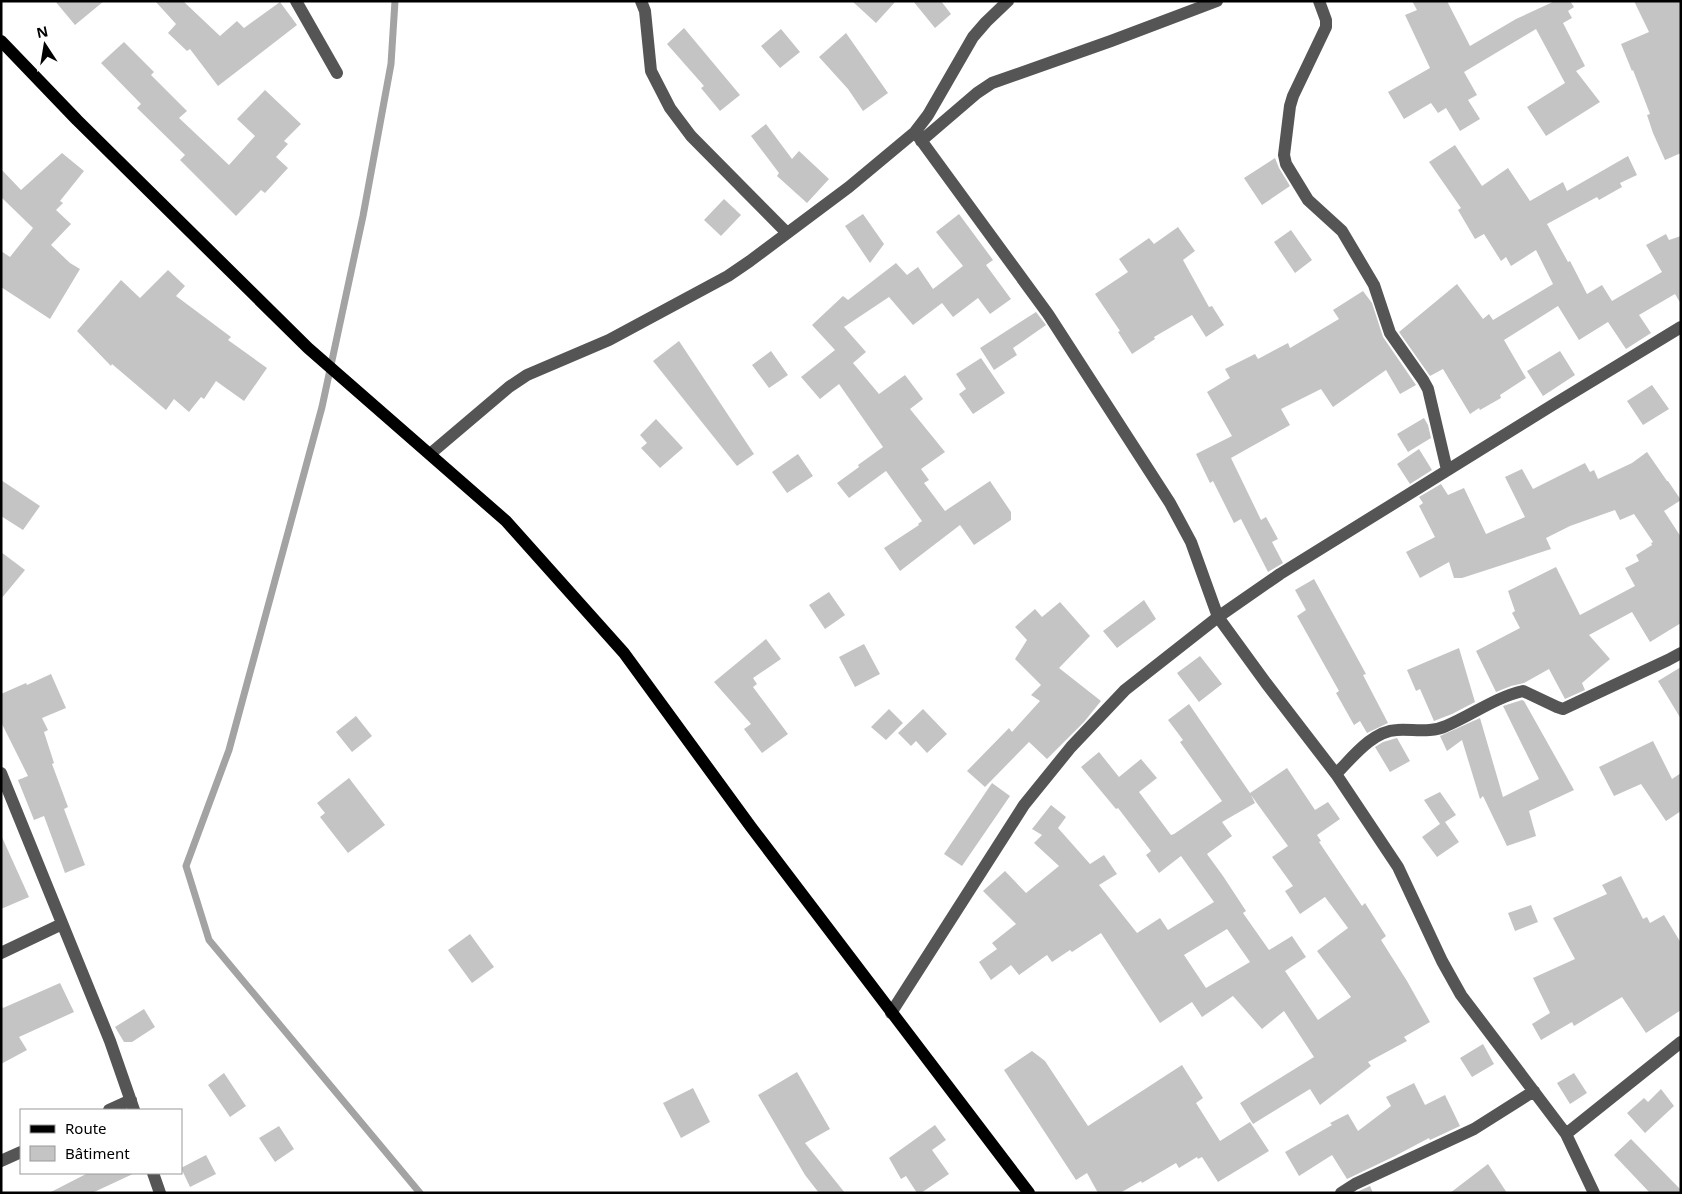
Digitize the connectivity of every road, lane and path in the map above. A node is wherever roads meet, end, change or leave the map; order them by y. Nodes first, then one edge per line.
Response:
1 (296, 1) edge
2 (641, 1) edge
3 (1008, 1) edge
4 (1217, 1) edge
5 (1319, 1) edge
6 (1, 41) edge
7 (337, 73) dead end
8 (918, 136) junction
9 (787, 233) junction
10 (1681, 327) edge
11 (430, 454) junction
12 (1447, 470) junction
13 (1218, 617) junction
14 (1681, 653) edge
15 (1, 773) edge
16 (1336, 774) junction
17 (62, 924) junction
18 (1, 953) edge
19 (891, 1013) junction
20 (1681, 1042) edge
21 (1534, 1091) junction
22 (133, 1105) edge
23 (115, 1109) edge
24 (1566, 1134) junction
25 (20, 1152) edge
26 (1, 1161) edge
27 (154, 1174) edge
28 (160, 1193) edge
29 (1030, 1193) edge
30 (1340, 1193) edge
31 (1594, 1193) edge

1 - 7 street
2 - 9 street
3 - 8 street
4 - 8 street
5 - 12 street
6 - 11 main road
8 - 9 street
8 - 13 street
9 - 11 street
10 - 12 street
11 - 19 main road
12 - 13 street
13 - 16 street
13 - 19 street
14 - 16 street
15 - 17 street
16 - 21 street
17 - 18 street
17 - 22 street
19 - 29 main road
20 - 24 street
21 - 24 street
21 - 30 street
22 - 23 street
24 - 31 street
25 - 26 street
27 - 28 street

